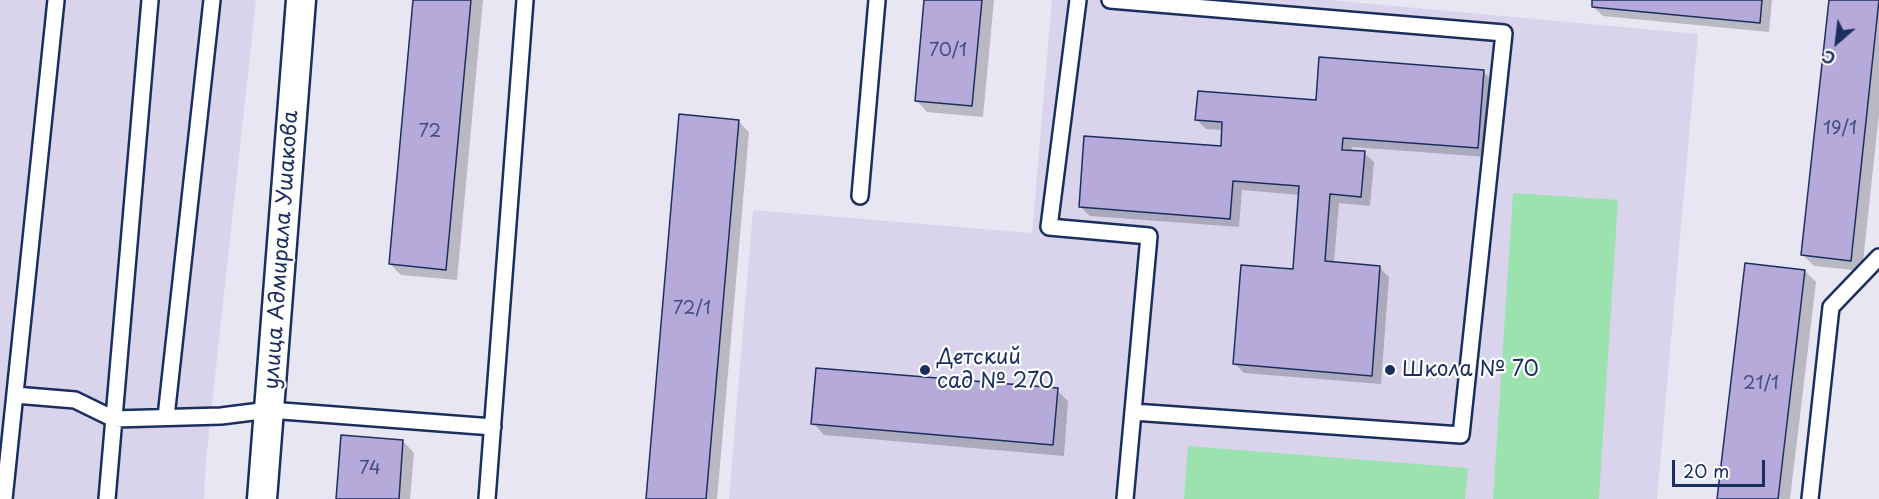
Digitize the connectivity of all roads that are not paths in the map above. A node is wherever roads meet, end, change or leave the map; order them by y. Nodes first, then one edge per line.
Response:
1 (56, 0) edge
2 (150, 0) edge
3 (212, 0) edge
4 (301, 0) edge
5 (525, 0) edge
6 (877, 0) edge
7 (1078, 0) edge
8 (1110, 0) edge
9 (860, 196) dead end
10 (1879, 257) edge
11 (15, 395) junction
12 (269, 410) junction
13 (1133, 412) junction
14 (166, 417) junction
15 (114, 418) junction
16 (493, 427) junction
17 (4, 499) edge
18 (106, 499) edge
19 (262, 499) edge
20 (487, 499) edge
21 (1125, 499) edge
22 (1810, 499) edge

1 - 11 lane
2 - 15 lane
3 - 14 lane
4 - 12 street, улица Адмирала Ушакова
5 - 16 lane
6 - 9 lane
7 - 13 lane
8 - 13 lane
10 - 22 lane
11 - 15 lane
11 - 17 lane
12 - 14 lane
12 - 16 lane
12 - 19 street, улица Адмирала Ушакова
13 - 21 lane
14 - 15 lane
15 - 18 lane
16 - 20 lane

